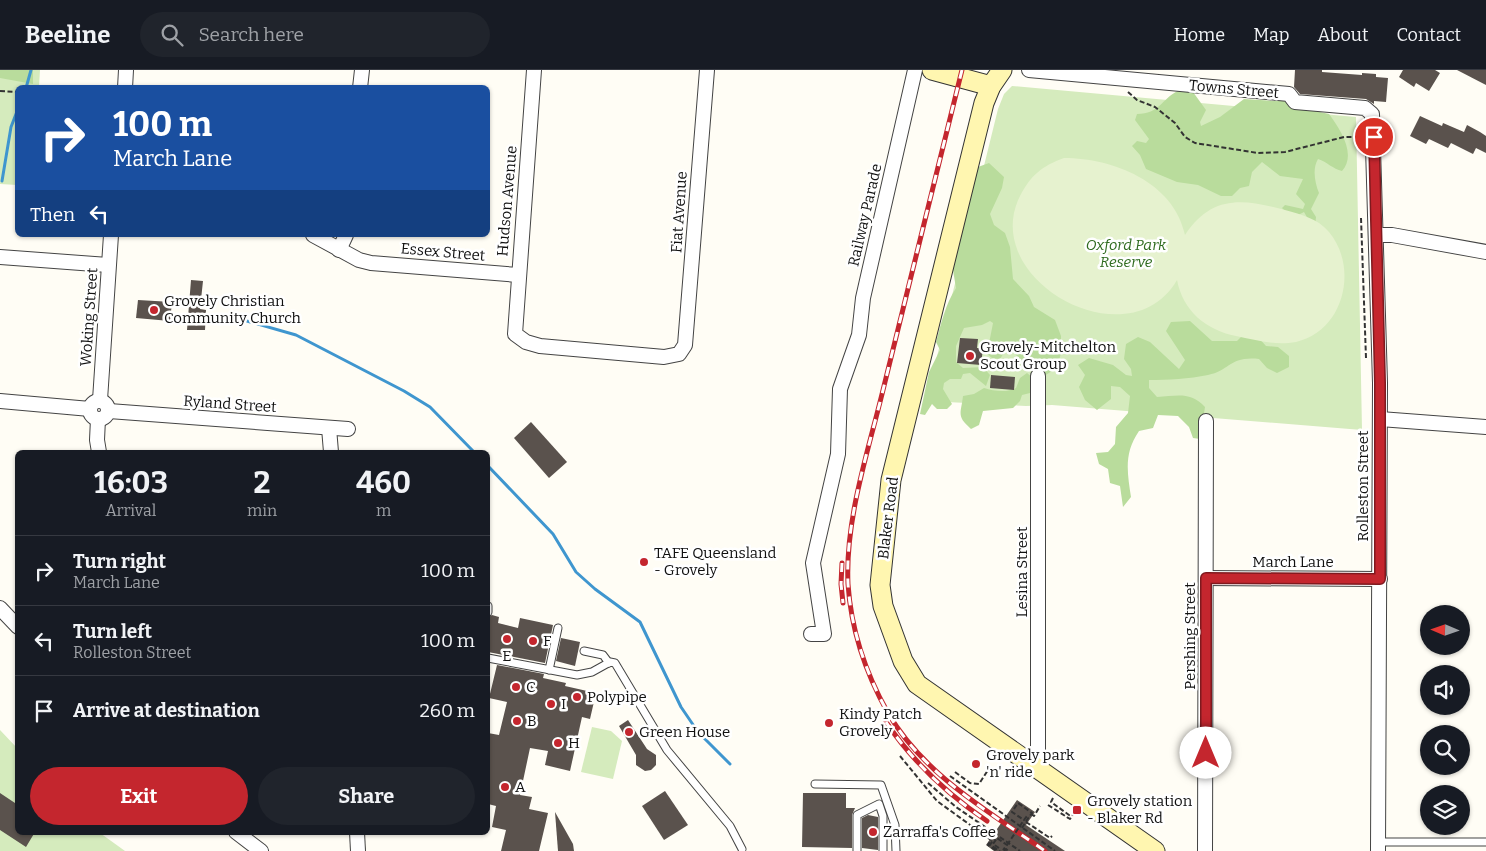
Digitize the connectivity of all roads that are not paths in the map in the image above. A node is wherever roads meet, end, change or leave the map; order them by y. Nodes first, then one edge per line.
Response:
1 (126, 70) edge
2 (362, 70) edge
3 (534, 70) edge
4 (707, 70) edge
5 (915, 70) edge
6 (932, 70) edge
7 (1002, 70) edge
8 (1029, 70) edge
9 (125, 85) edge
10 (360, 85) edge
11 (991, 86) junction
12 (1374, 121) joint
13 (1376, 235) junction
14 (112, 237) edge
15 (316, 237) edge
16 (345, 237) edge
17 (339, 250) junction
18 (1486, 252) edge
19 (0, 257) edge
20 (108, 265) junction
21 (518, 275) junction
22 (515, 334) joint
23 (1038, 376) dead end
24 (0, 401) edge
25 (99, 410) junction
26 (1380, 419) junction
27 (1206, 421) dead end
28 (1486, 427) edge
29 (329, 428) junction
30 (348, 430) dead end
31 (99, 450) edge
32 (331, 450) edge
33 (1206, 578) junction
34 (1380, 579) junction
35 (0, 608) edge
36 (15, 624) edge
37 (558, 628) dead end
38 (811, 634) dead end
39 (584, 651) dead end
40 (490, 658) edge
41 (609, 663) junction
42 (550, 670) junction
43 (1034, 767) junction
44 (815, 784) dead end
45 (240, 835) edge
46 (357, 835) edge
47 (1486, 842) edge
48 (1378, 847) edge
49 (742, 849) dead end
50 (261, 851) edge
51 (358, 851) edge
52 (857, 851) edge
53 (883, 851) edge
54 (896, 851) edge
55 (1155, 851) edge
56 (1205, 851) edge

1 - 9 street
2 - 10 street
3 - 21 street, Hudson Avenue
4 - 22 street, Fiat Avenue
5 - 38 street, Railway Parade
6 - 11 street
7 - 11 street, Blaker Road
8 - 12 street, Towns Street
11 - 43 street, Blaker Road
12 - 13 street, Rolleston Street
13 - 18 street
13 - 26 street, Rolleston Street
14 - 20 street, Woking Street
15 - 17 street, Essex Street
16 - 17 street
17 - 21 street, Essex Street
19 - 20 street
20 - 25 street, Woking Street
21 - 22 street, Hudson Avenue
23 - 43 street, Lesina Street
24 - 25 street, Ryland Street
25 - 29 street, Ryland Street
25 - 31 street, Woking Street
26 - 28 street
26 - 34 street, Rolleston Street
27 - 33 street, Pershing Street
29 - 30 street, Ryland Street
29 - 32 street
33 - 34 street, March Lane
33 - 56 street, Pershing Street
34 - 48 street, Rolleston Street
35 - 36 street
37 - 42 lane
39 - 41 lane
40 - 42 lane
41 - 42 lane
41 - 49 lane
43 - 55 street, Blaker Road
44 - 54 lane
45 - 50 street
46 - 51 street
47 - 48 lane
52 - 53 lane

